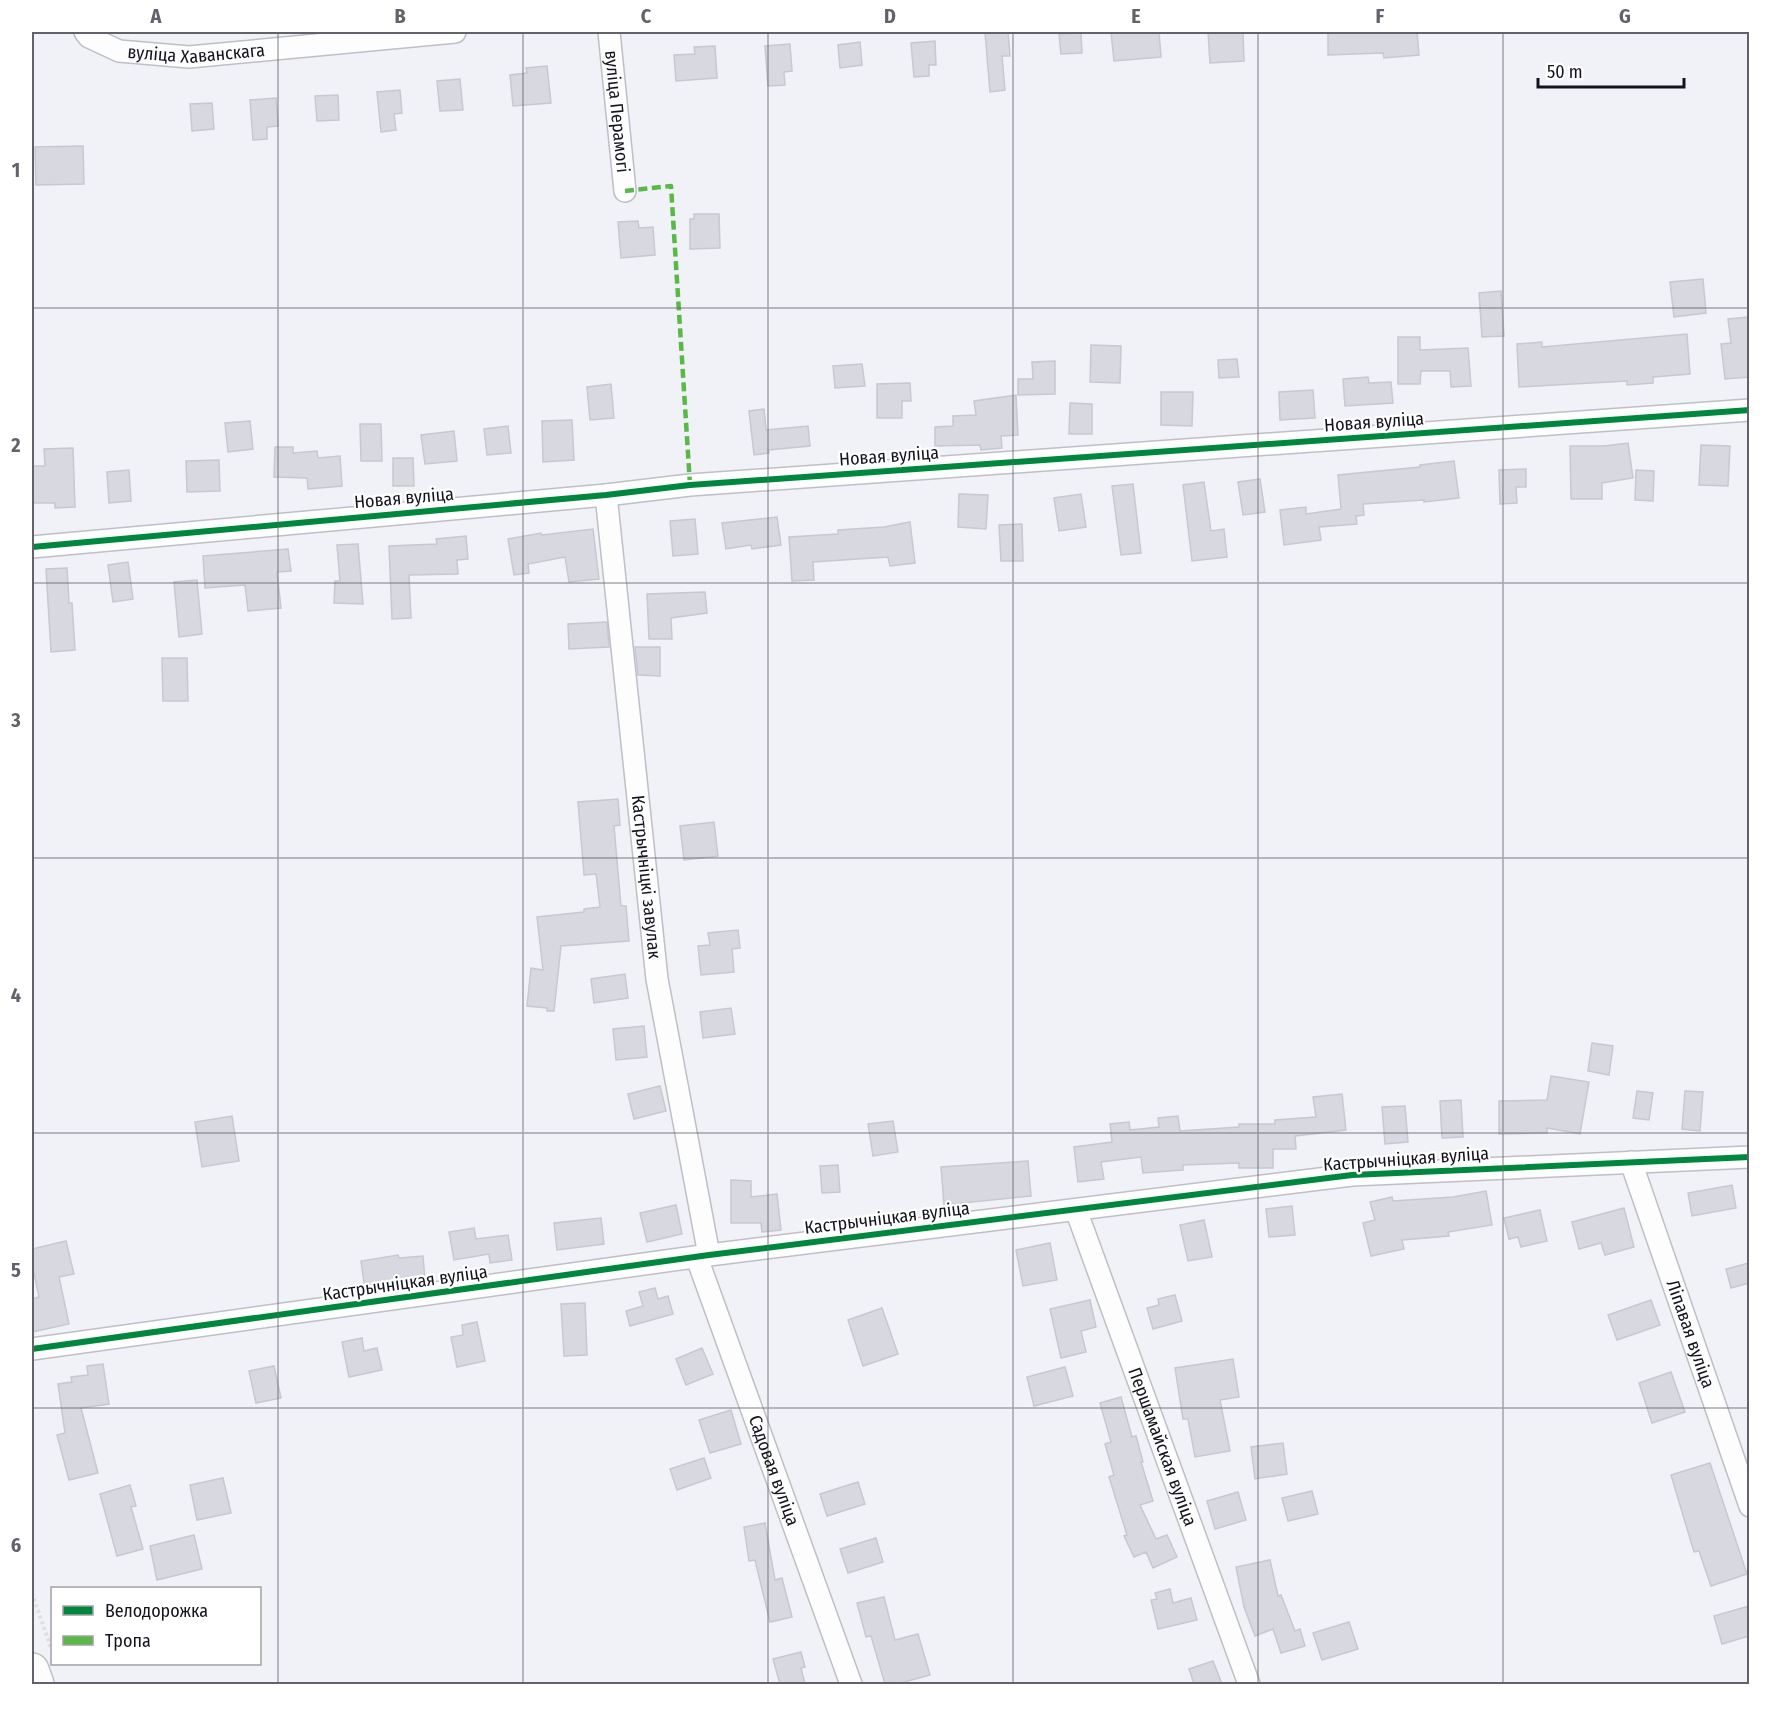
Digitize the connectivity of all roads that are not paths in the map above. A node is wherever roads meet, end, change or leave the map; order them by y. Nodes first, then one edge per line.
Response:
1 (85, 32) edge
2 (455, 32) edge
3 (609, 32) edge
4 (625, 191) dead end
5 (1749, 410) edge
6 (606, 495) junction
7 (32, 547) edge
8 (1749, 1157) edge
9 (1631, 1162) junction
10 (1076, 1210) junction
11 (703, 1257) junction
12 (32, 1349) edge
13 (1749, 1506) edge
14 (32, 1670) edge
15 (37, 1684) edge
16 (851, 1684) edge
17 (1249, 1684) edge

1 - 2 street, вуліца Хаванскага
3 - 4 street, вуліца Перамогі
5 - 6 street, Новая вуліца
6 - 7 street, Новая вуліца
6 - 11 street, Кастрычніцкі завулак
8 - 9 street, Кастрычніцкая вуліца
9 - 10 street, Кастрычніцкая вуліца
9 - 13 street, Ліпавая вуліца
10 - 11 street, Кастрычніцкая вуліца
10 - 17 street, Першамайская вуліца
11 - 12 street, Кастрычніцкая вуліца
11 - 16 street, Садовая вуліца
14 - 15 main road

